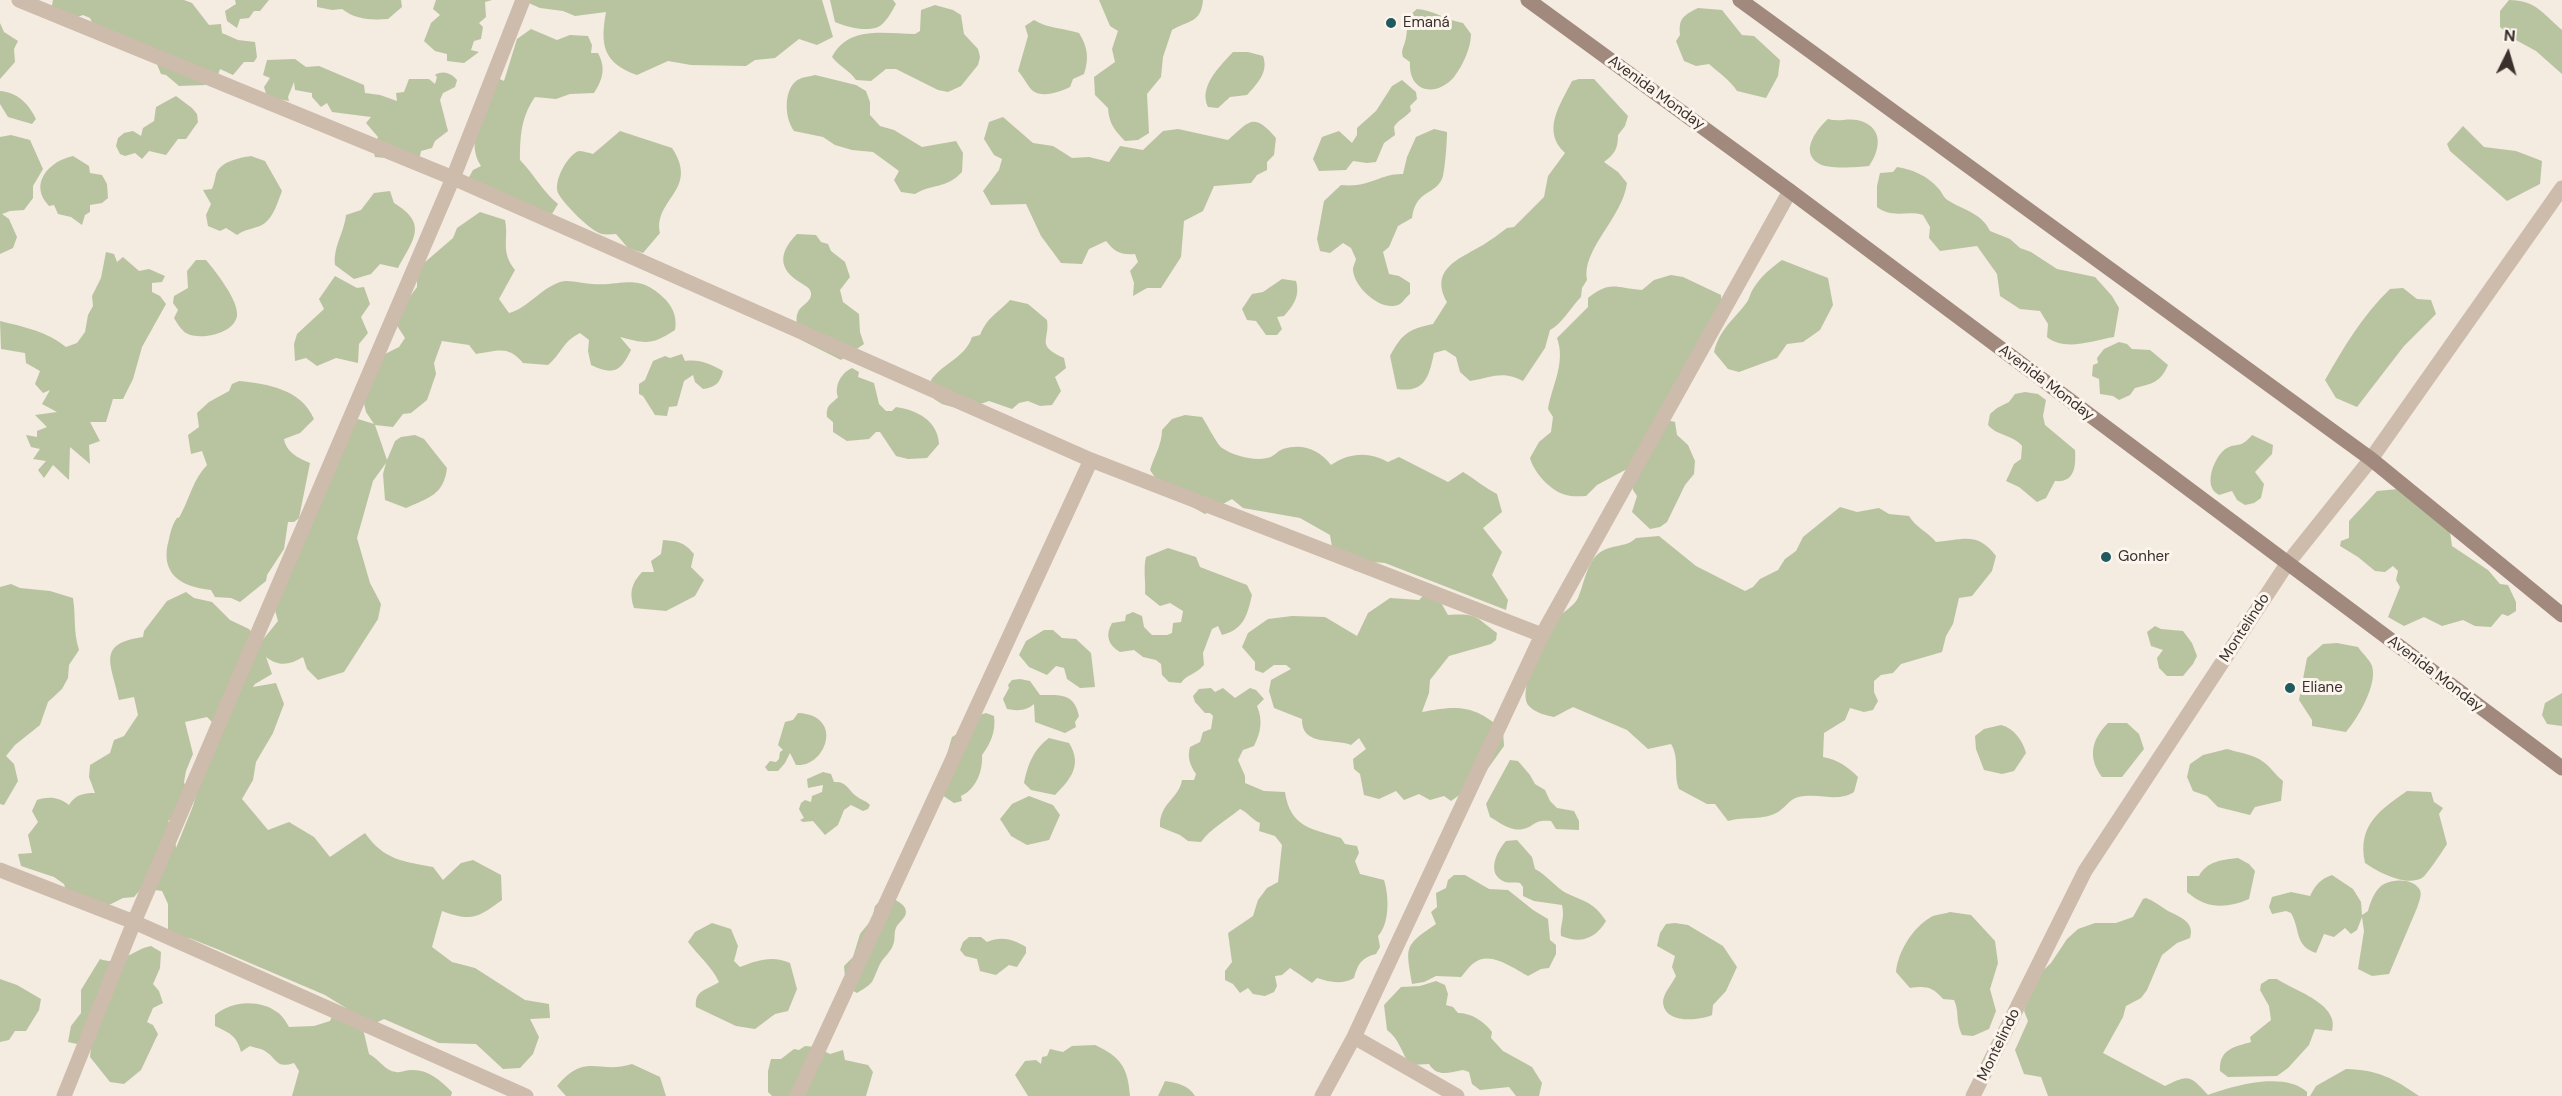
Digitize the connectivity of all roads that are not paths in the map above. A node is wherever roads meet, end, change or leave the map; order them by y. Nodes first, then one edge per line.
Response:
1 (19, 0) edge
2 (523, 0) edge
3 (1528, 0) edge
4 (1740, 0) edge
5 (453, 178) junction
6 (2562, 188) edge
7 (1790, 191) junction
8 (2371, 459) junction
9 (1091, 460) junction
10 (2287, 564) junction
11 (2562, 615) edge
12 (1542, 635) junction
13 (2562, 768) edge
14 (0, 870) edge
15 (134, 922) junction
16 (1354, 1037) junction
17 (64, 1096) edge
18 (526, 1096) edge
19 (796, 1096) edge
20 (1322, 1096) edge
21 (1456, 1096) edge
22 (1973, 1096) edge

1 - 5 street
2 - 5 street
3 - 7 main road, Avenida Monday
4 - 8 main road
5 - 9 street
5 - 15 street
6 - 8 street, Montelindo
7 - 10 main road, Avenida Monday
7 - 12 street
8 - 10 street, Montelindo
8 - 11 main road
9 - 12 street
9 - 19 street
10 - 13 main road, Avenida Monday
10 - 22 street, Montelindo
12 - 16 street
14 - 15 street
15 - 17 street
15 - 18 street
16 - 20 street
16 - 21 street

